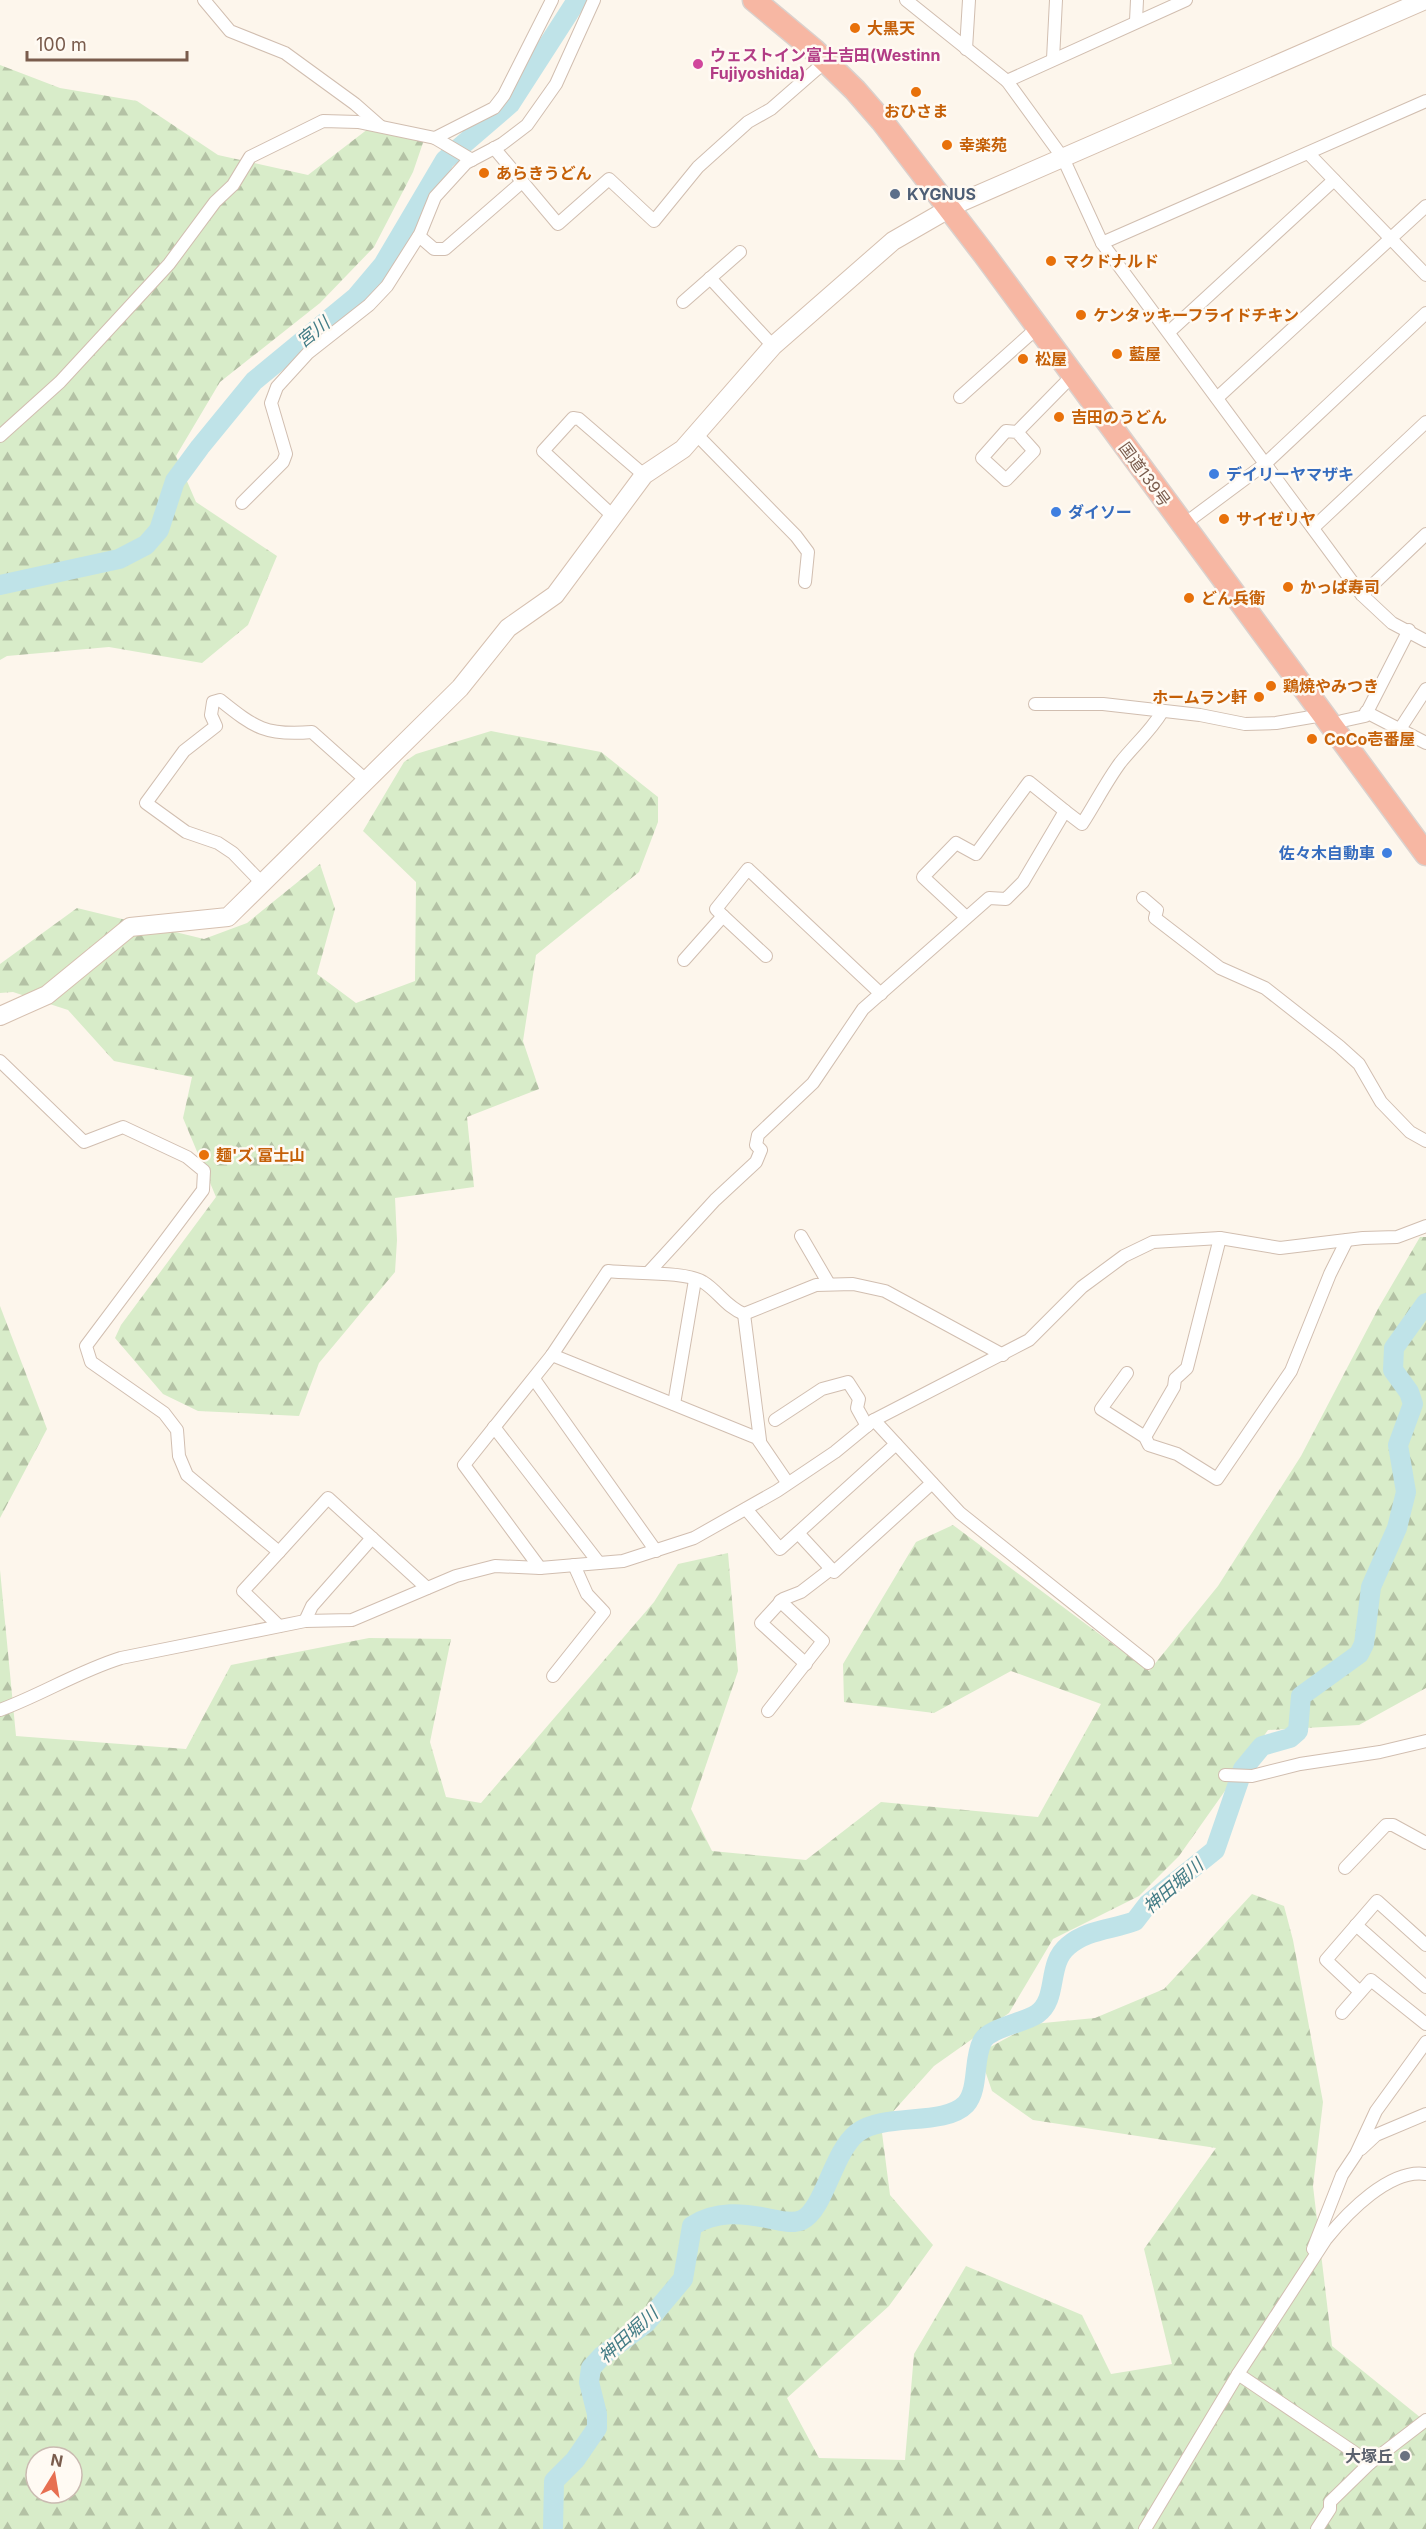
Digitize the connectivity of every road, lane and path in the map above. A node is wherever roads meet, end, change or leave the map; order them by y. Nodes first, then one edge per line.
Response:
1 (204, 0) edge
2 (552, 0) edge
3 (594, 0) edge
4 (754, 0) edge
5 (771, 0) edge
6 (906, 0) edge
7 (969, 0) edge
8 (1056, 0) edge
9 (1137, 0) edge
10 (1186, 0) edge
11 (1425, 0) edge
12 (1136, 21) junction
13 (966, 49) junction
14 (1053, 59) junction
15 (826, 61) junction
16 (1007, 81) junction
17 (1426, 101) edge
18 (380, 126) junction
19 (437, 140) junction
20 (494, 148) junction
21 (1309, 154) junction
22 (469, 158) junction
23 (1063, 158) junction
24 (1334, 180) junction
25 (522, 182) junction
26 (1426, 206) edge
27 (955, 207) junction
28 (419, 236) junction
29 (1392, 239) junction
30 (1102, 243) junction
31 (740, 252) dead end
32 (1426, 275) edge
33 (710, 278) junction
34 (683, 302) dead end
35 (1426, 313) edge
36 (1037, 328) junction
37 (1168, 332) junction
38 (773, 346) junction
39 (1072, 376) junction
40 (960, 397) dead end
41 (1217, 398) junction
42 (1426, 422) edge
43 (1017, 432) dead end
44 (696, 434) junction
45 (0, 436) edge
46 (1265, 464) junction
47 (644, 475) junction
48 (242, 504) dead end
49 (614, 517) junction
50 (1187, 521) junction
51 (1313, 528) junction
52 (1426, 534) edge
53 (805, 582) dead end
54 (1362, 595) junction
55 (1409, 630) junction
56 (1426, 641) edge
57 (1426, 689) edge
58 (1035, 704) dead end
59 (1162, 712) junction
60 (1366, 712) junction
61 (1333, 718) junction
62 (1400, 729) junction
63 (1426, 742) edge
64 (367, 781) junction
65 (1065, 811) junction
66 (1426, 836) edge
67 (1426, 854) edge
68 (262, 883) junction
69 (1143, 898) dead end
70 (723, 916) junction
71 (966, 917) junction
72 (766, 956) dead end
73 (684, 960) dead end
74 (881, 994) junction
75 (0, 1016) edge
76 (0, 1061) edge
77 (1426, 1141) edge
78 (1426, 1226) edge
79 (801, 1236) dead end
80 (1220, 1238) junction
81 (1347, 1240) junction
82 (649, 1272) junction
83 (696, 1280) junction
84 (829, 1284) junction
85 (744, 1314) junction
86 (1003, 1354) junction
87 (552, 1355) junction
88 (1127, 1373) dead end
89 (534, 1379) junction
90 (674, 1404) junction
91 (776, 1420) dead end
92 (871, 1423) junction
93 (494, 1427) junction
94 (1145, 1437) junction
95 (760, 1440) junction
96 (896, 1444) junction
97 (787, 1482) junction
98 (932, 1483) junction
99 (746, 1509) junction
100 (798, 1533) junction
101 (372, 1538) junction
102 (656, 1551) junction
103 (279, 1552) junction
104 (599, 1563) junction
105 (574, 1565) junction
106 (540, 1568) junction
107 (831, 1569) junction
108 (428, 1588) junction
109 (780, 1601) junction
110 (305, 1621) junction
111 (279, 1626) junction
112 (1148, 1663) dead end
113 (806, 1664) junction
114 (553, 1676) dead end
115 (0, 1710) edge
116 (768, 1712) dead end
117 (1426, 1741) edge
118 (1225, 1775) dead end
119 (1426, 1843) edge
120 (1345, 1868) dead end
121 (1356, 1925) junction
122 (1426, 1945) edge
123 (1426, 1987) edge
124 (1360, 1992) junction
125 (1342, 2013) dead end
126 (1426, 2024) edge
127 (1426, 2042) edge
128 (1426, 2114) edge
129 (1356, 2154) junction
130 (1426, 2174) edge
131 (1302, 2275) junction
132 (1238, 2374) junction
133 (1426, 2420) edge
134 (1370, 2463) junction
135 (1145, 2529) edge
136 (1317, 2529) edge

1 - 18 street
2 - 19 street
3 - 20 street
4 - 15 highway, 国道139号
5 - 27 highway, 国道139号
6 - 13 street
7 - 13 street
8 - 14 street
9 - 12 street
10 - 12 street
11 - 23 street
12 - 14 street
13 - 16 street
14 - 16 street
15 - 25 street
15 - 27 highway, 国道139号
16 - 23 street
17 - 21 street
18 - 19 street
18 - 45 street
19 - 22 street
20 - 22 street
20 - 25 street
21 - 24 street
21 - 30 street
22 - 28 street
23 - 27 street
23 - 30 street
24 - 29 street
24 - 37 street
25 - 28 street
26 - 29 street
27 - 36 highway, 国道139号
27 - 38 street
27 - 50 highway, 国道139号
28 - 48 street
29 - 32 street
29 - 41 street
30 - 37 street
31 - 33 street
33 - 34 street
33 - 38 street
35 - 46 street
36 - 39 highway, 国道139号
36 - 40 street
37 - 41 street
38 - 44 street
39 - 43 street
39 - 50 highway, 国道139号
41 - 46 street
42 - 51 street
44 - 47 street
44 - 53 street
46 - 50 street
46 - 51 street
47 - 49 street
47 - 49 street
49 - 64 street
50 - 61 highway, 国道139号
51 - 54 street
52 - 54 street
54 - 55 street
55 - 56 street
55 - 60 street
57 - 62 street
58 - 59 street
59 - 61 street
59 - 65 street
60 - 61 street
60 - 62 street
61 - 66 highway, 国道139号
61 - 67 highway, 国道139号
62 - 63 street
64 - 68 street
64 - 68 street
65 - 71 street
65 - 71 street
68 - 75 street
69 - 77 street
70 - 72 street
70 - 73 street
70 - 74 street
71 - 74 street
74 - 82 street
76 - 103 street
78 - 81 street
79 - 84 street
80 - 81 street
80 - 86 street
80 - 94 street
81 - 94 street
82 - 83 street
82 - 87 street
83 - 85 street
83 - 90 street
84 - 85 street
84 - 86 street
85 - 95 street
86 - 92 street
87 - 89 street
87 - 90 street
88 - 94 street
89 - 93 street
89 - 102 street
90 - 95 street
91 - 92 street
92 - 96 street
92 - 97 street
93 - 104 street
93 - 106 street
95 - 97 street
96 - 98 street
96 - 100 street
97 - 99 street
98 - 107 street
98 - 112 street
99 - 100 street
99 - 102 street
100 - 107 street
101 - 103 street
101 - 108 street
101 - 110 street
102 - 104 street
103 - 111 street
104 - 105 street
105 - 106 street
105 - 114 street
106 - 108 street
107 - 109 street
108 - 110 street
109 - 113 street
109 - 113 street
110 - 111 street
111 - 115 street
113 - 116 street
117 - 118 street
119 - 120 street
121 - 122 street
121 - 123 street
121 - 124 street
124 - 125 street
124 - 126 street
127 - 129 street
128 - 129 street
129 - 131 street
130 - 131 street
131 - 132 street
132 - 134 street
132 - 135 street
133 - 134 street
134 - 136 street

